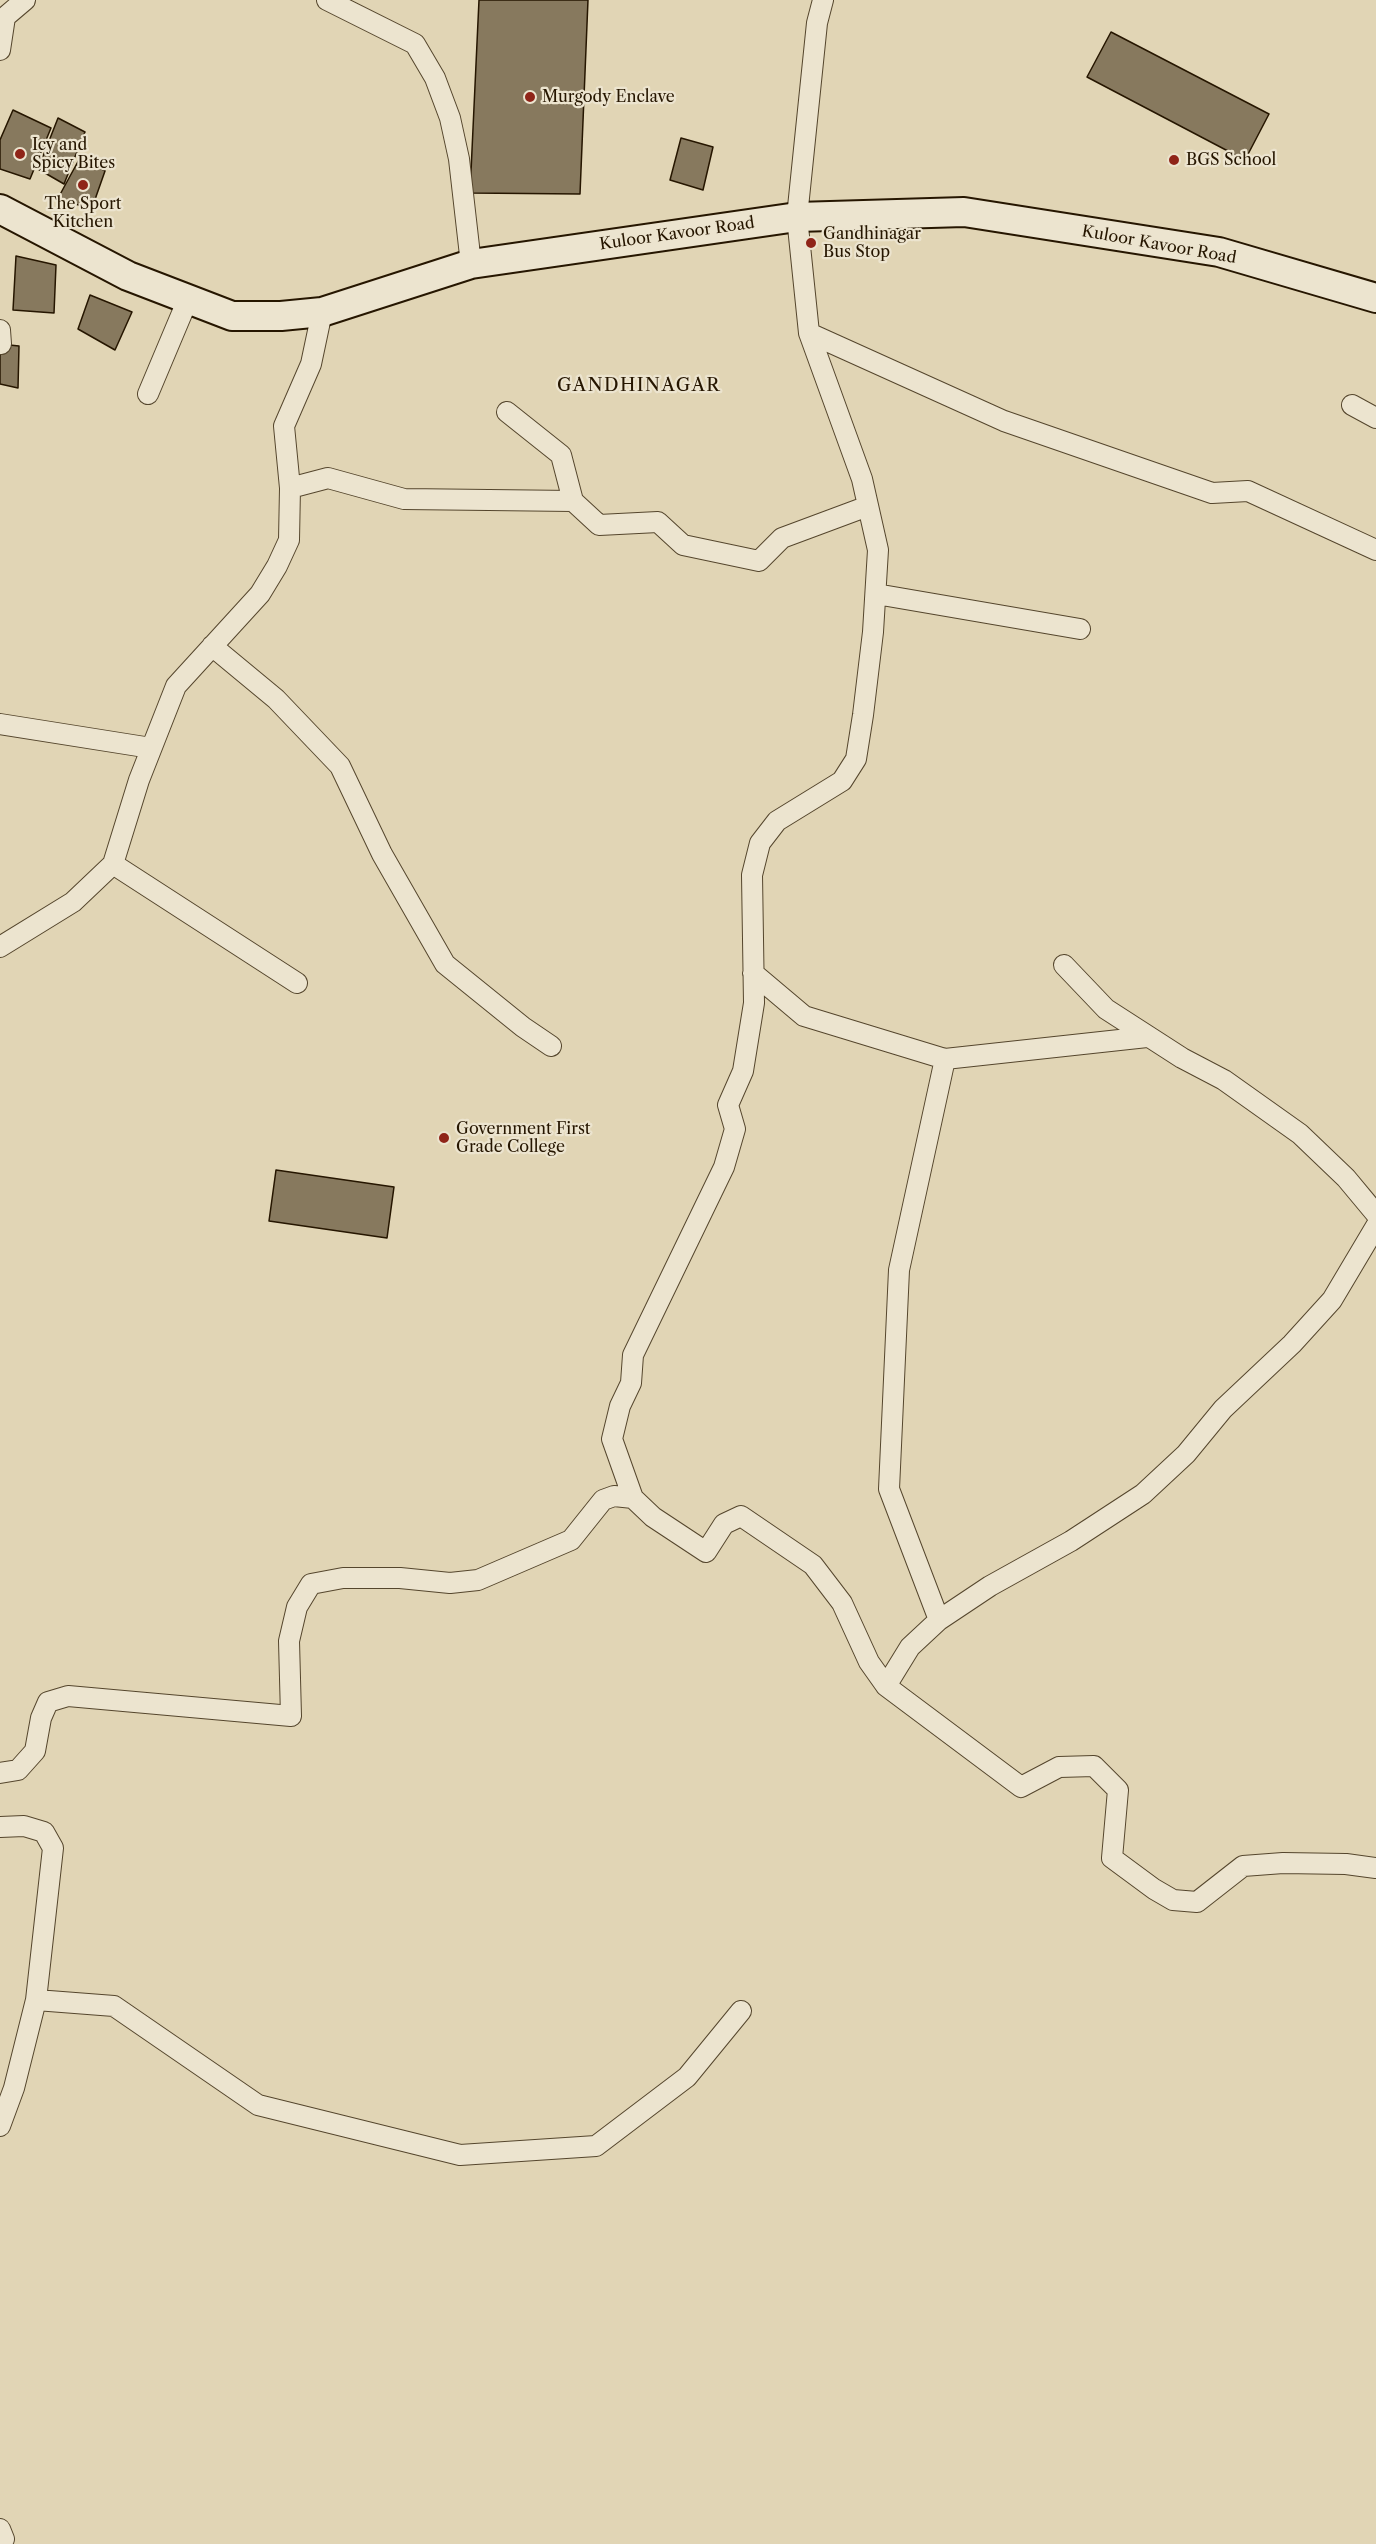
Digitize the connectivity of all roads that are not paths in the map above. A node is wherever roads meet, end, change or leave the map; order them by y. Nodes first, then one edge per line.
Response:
1 (25, 0) edge
2 (327, 0) edge
3 (823, 0) edge
4 (0, 50) edge
5 (0, 209) edge
6 (797, 217) junction
7 (471, 264) junction
8 (1376, 298) edge
9 (188, 299) junction
10 (321, 312) junction
11 (809, 333) junction
12 (148, 394) dead end
13 (1352, 405) dead end
14 (507, 412) dead end
15 (1376, 418) edge
16 (290, 488) junction
17 (573, 501) junction
18 (868, 506) junction
19 (1376, 550) edge
20 (876, 594) junction
21 (1080, 629) dead end
22 (212, 646) junction
23 (0, 724) edge
24 (151, 748) junction
25 (112, 864) junction
26 (0, 947) edge
27 (1064, 965) dead end
28 (753, 973) junction
29 (297, 983) dead end
30 (1147, 1037) junction
31 (551, 1046) dead end
32 (945, 1059) junction
33 (1376, 1214) edge
34 (1376, 1226) edge
35 (633, 1498) junction
36 (939, 1620) junction
37 (886, 1686) junction
38 (0, 1773) edge
39 (0, 1827) edge
40 (1376, 1868) edge
41 (36, 2000) junction
42 (741, 2011) dead end
43 (0, 2126) edge

1 - 4 street
2 - 7 street
3 - 6 street
5 - 9 main road, Kuloor Kavoor Road
6 - 7 main road, Kuloor Kavoor Road
6 - 8 main road, Kuloor Kavoor Road
6 - 11 street
7 - 10 main road, Kuloor Kavoor Road
9 - 10 main road, Kuloor Kavoor Road
9 - 12 street
10 - 16 street
11 - 18 street
11 - 19 street
13 - 15 street
14 - 17 street
16 - 17 street
16 - 22 street
17 - 18 street
18 - 20 street
20 - 21 street
20 - 28 street
22 - 24 street
22 - 31 street
23 - 24 street
24 - 25 street
25 - 26 street
25 - 29 street
27 - 30 street
28 - 32 street
28 - 35 street
30 - 32 street
30 - 33 street
32 - 36 street
34 - 36 street
35 - 37 street
35 - 38 street
36 - 37 street
37 - 40 street
39 - 41 street
41 - 42 street
41 - 43 street

